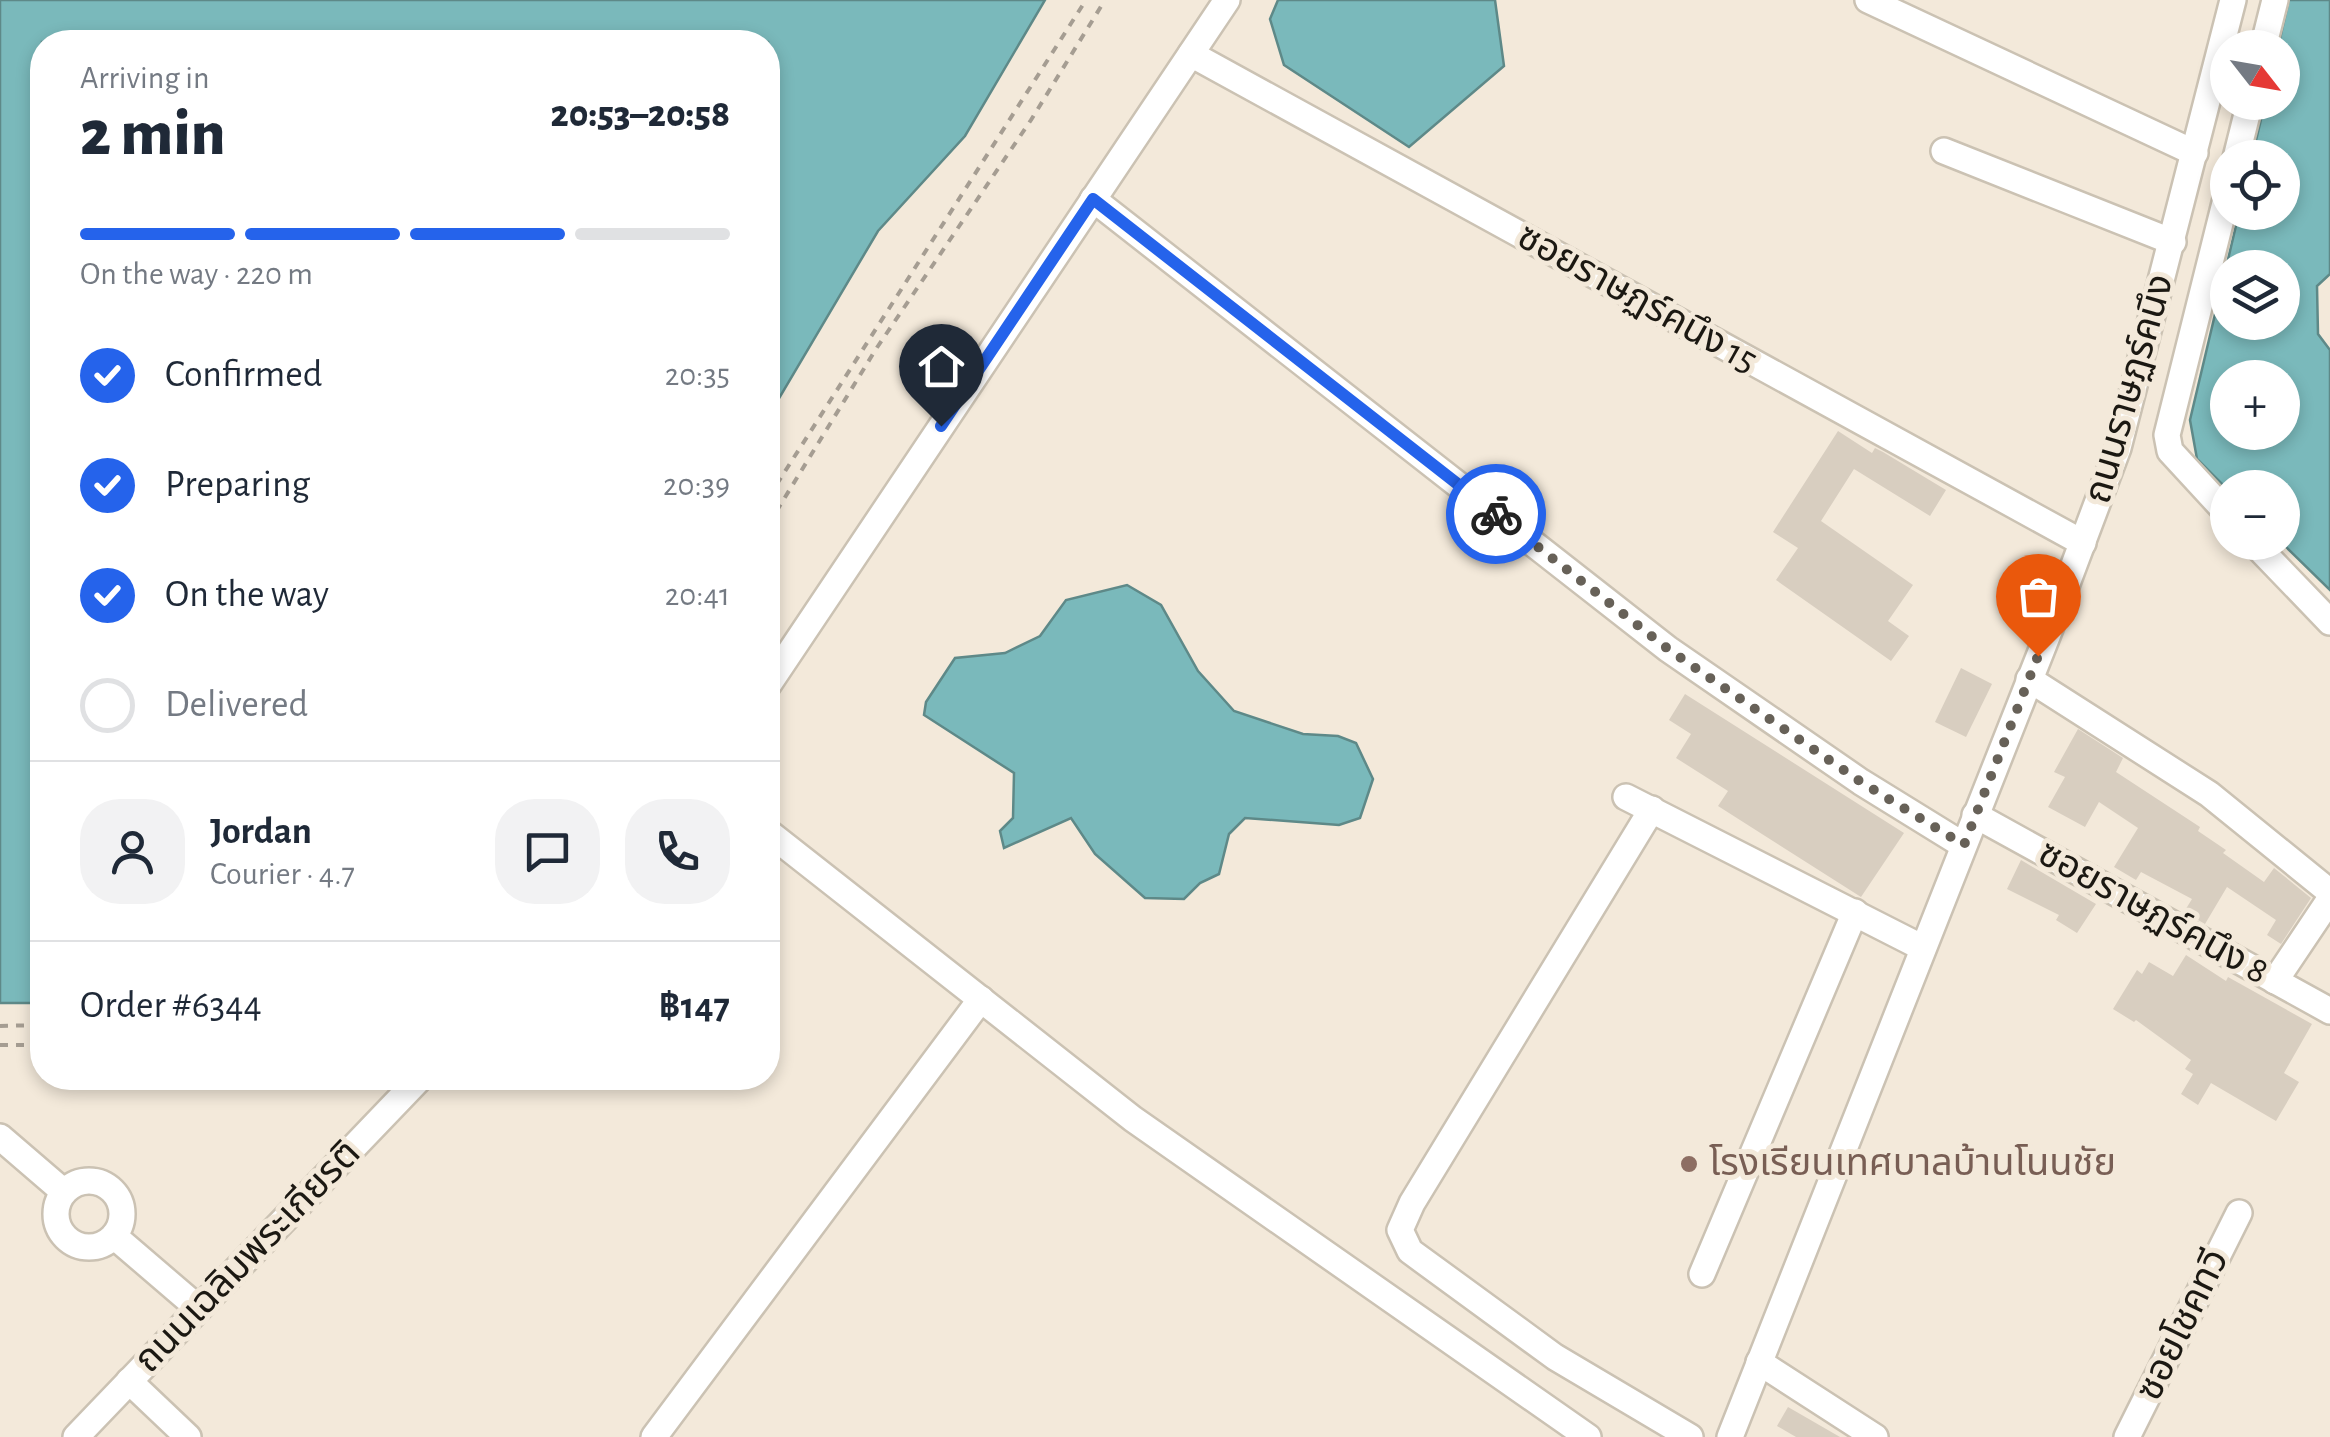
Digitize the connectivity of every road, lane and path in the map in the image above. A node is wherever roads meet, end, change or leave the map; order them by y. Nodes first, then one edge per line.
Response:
1 (1086, 0) edge
2 (1105, 0) edge
3 (1227, 0) edge
4 (1868, 0) edge
5 (2232, 0) edge
6 (2275, 0) edge
7 (2268, 30) edge
8 (1191, 54) junction
9 (1944, 151) dead end
10 (2195, 152) junction
11 (1093, 199) junction
12 (2218, 230) edge
13 (2172, 242) junction
14 (780, 479) edge
15 (2210, 494) edge
16 (780, 505) edge
17 (2083, 544) junction
18 (2270, 560) edge
19 (2330, 622) edge
20 (780, 667) edge
21 (2029, 679) junction
22 (1626, 798) dead end
23 (1652, 809) junction
24 (1975, 816) junction
25 (780, 841) edge
26 (1964, 845) junction
27 (2330, 895) edge
28 (1855, 912) junction
29 (1922, 948) junction
30 (2275, 981) junction
31 (981, 999) junction
32 (2330, 1011) edge
33 (0, 1026) edge
34 (30, 1026) edge
35 (0, 1045) edge
36 (30, 1045) edge
37 (408, 1090) edge
38 (0, 1137) edge
39 (64, 1192) junction
40 (2238, 1213) dead end
41 (114, 1236) junction
42 (1702, 1274) dead end
43 (198, 1308) junction
44 (1759, 1362) junction
45 (129, 1381) junction
46 (76, 1437) edge
47 (188, 1437) edge
48 (654, 1437) edge
49 (1588, 1437) edge
50 (1690, 1437) edge
51 (1730, 1437) edge
52 (1875, 1437) edge
53 (2127, 1437) edge

1 - 14 path
2 - 16 path
3 - 8 street
4 - 10 street
5 - 10 street, ถนนราษฏร์คนึง
6 - 7 street
8 - 11 street
8 - 17 street, ซอยราษฏร์คนึง 15
9 - 13 street
10 - 13 street, ถนนราษฏร์คนึง
11 - 20 street
11 - 26 street
12 - 15 street
13 - 17 street, ถนนราษฏร์คนึง
17 - 21 street, ถนนราษฏร์คนึง
18 - 19 street
21 - 24 street, ถนนราษฏร์คนึง
21 - 27 street
22 - 23 street
23 - 28 street
23 - 50 street
24 - 26 street, ถนนราษฏร์คนึง
24 - 30 street, ซอยราษฏร์คนึง 8
25 - 31 street
26 - 29 street, ถนนราษฏร์คนึง
27 - 30 street
28 - 29 street
28 - 42 street
29 - 44 street, ถนนราษฏร์คนึง
30 - 32 street, ซอยราษฏร์คนึง 8
31 - 48 street
31 - 49 street
33 - 34 path
35 - 36 path
37 - 43 street, ถนนเฉลิมพระเกียรติ
38 - 39 street
39 - 41 street
39 - 41 street
40 - 53 street, ซอยโชคทวี
41 - 43 street
43 - 45 street, ถนนเฉลิมพระเกียรติ
44 - 51 street, ถนนราษฏร์คนึง
44 - 52 street
45 - 46 street, ถนนเฉลิมพระเกียรติ
45 - 47 street

